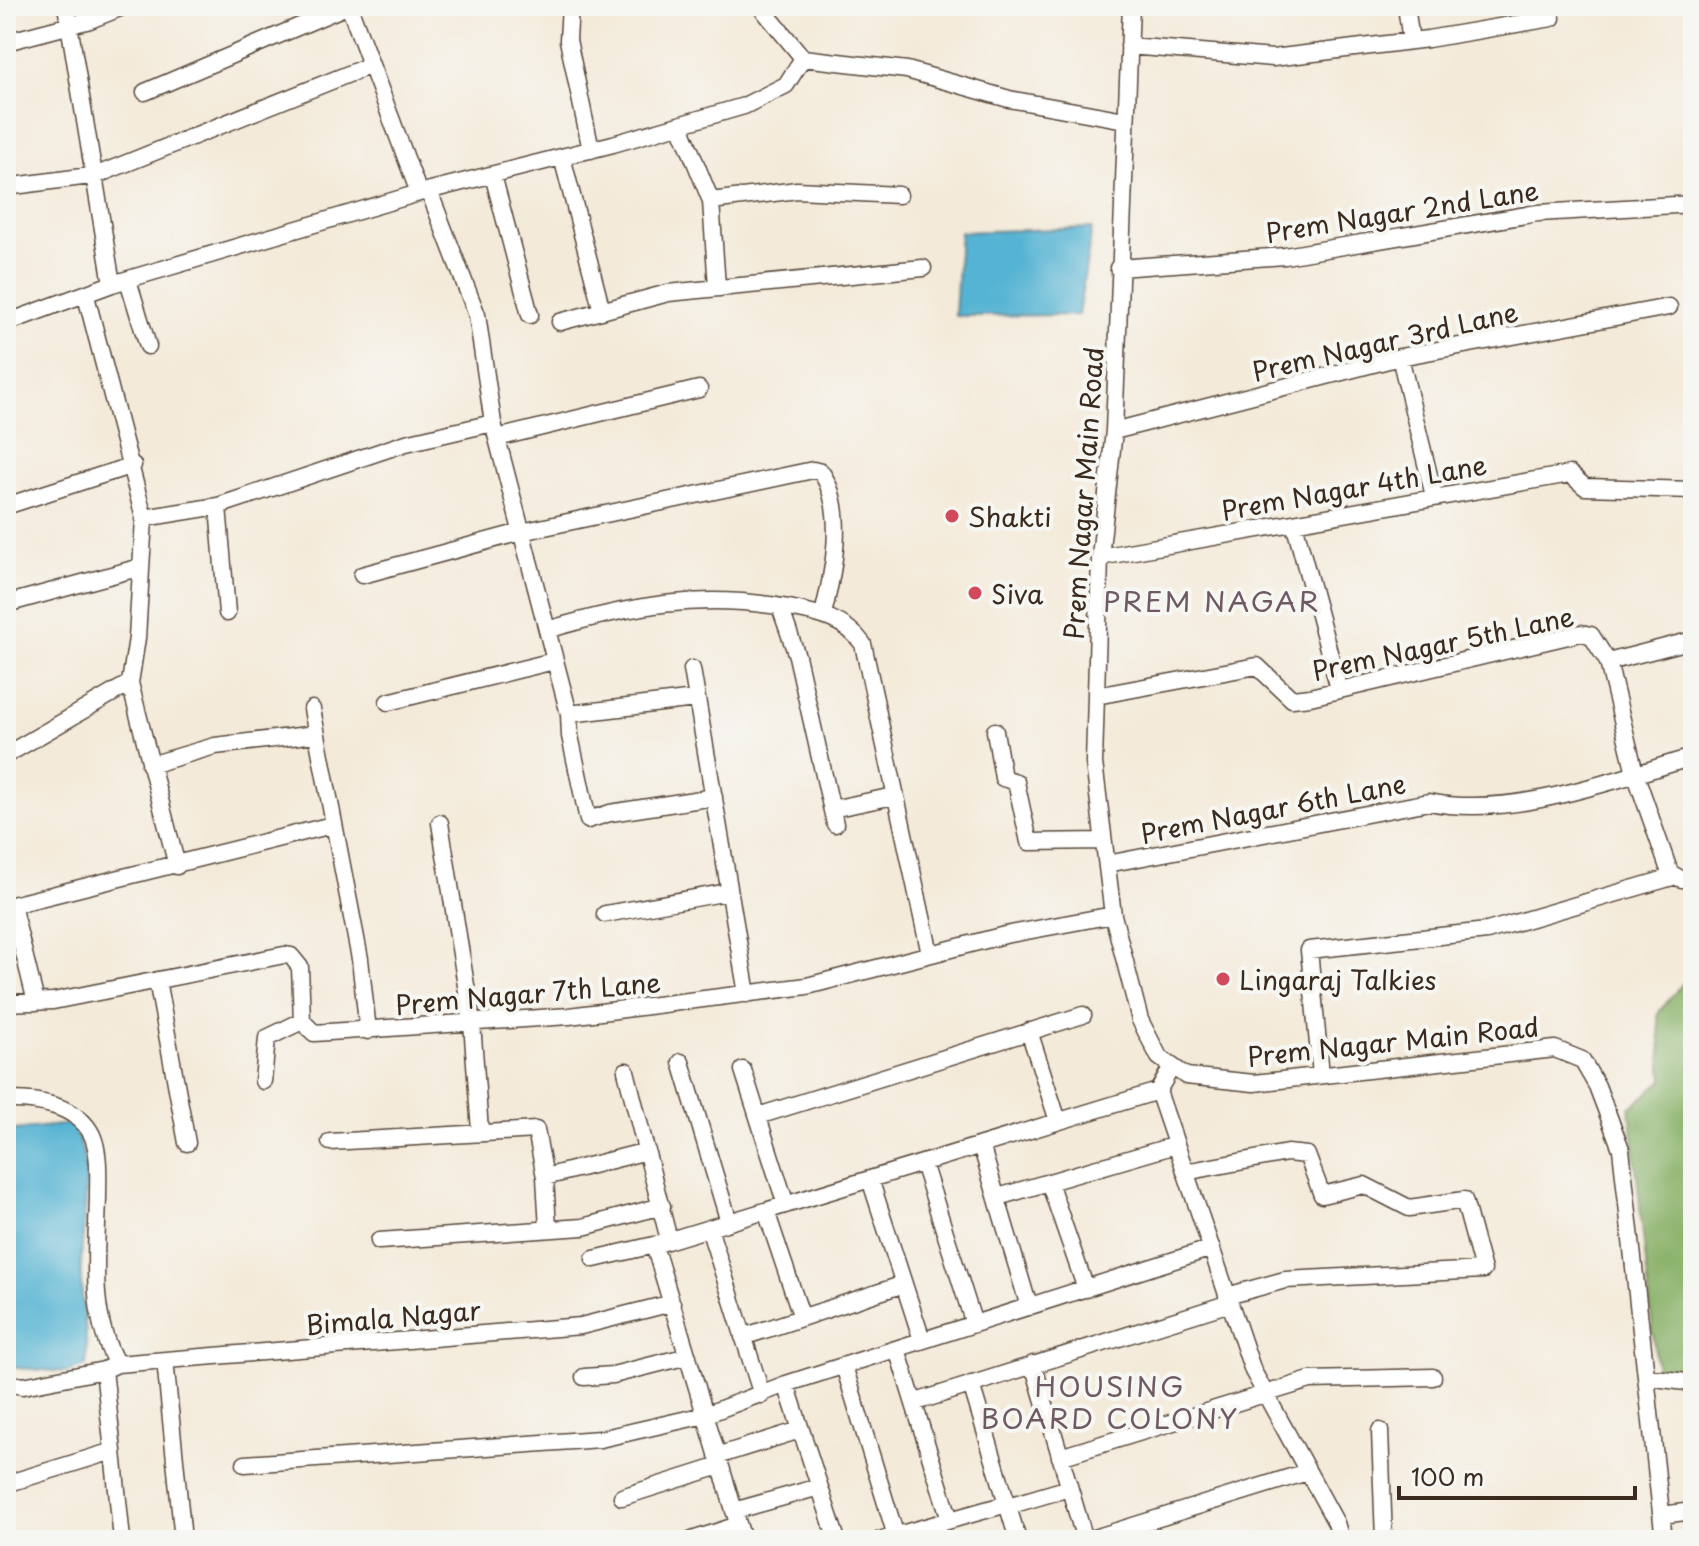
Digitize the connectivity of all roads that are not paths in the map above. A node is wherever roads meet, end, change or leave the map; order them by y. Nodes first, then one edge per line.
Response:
1 (66, 6) edge
2 (125, 6) edge
3 (348, 6) edge
4 (570, 6) edge
5 (760, 6) edge
6 (1131, 6) edge
7 (1406, 6) edge
8 (1552, 18) dead end
9 (69, 26) junction
10 (1411, 41) junction
11 (6, 42) edge
12 (1129, 46) junction
13 (803, 58) junction
14 (371, 65) junction
15 (145, 92) dead end
16 (1125, 120) junction
17 (680, 125) junction
18 (591, 150) junction
19 (562, 157) junction
20 (97, 175) junction
21 (493, 175) junction
22 (6, 187) edge
23 (424, 192) junction
24 (899, 195) dead end
25 (711, 201) junction
26 (1693, 204) edge
27 (923, 268) dead end
28 (1118, 268) junction
29 (120, 282) junction
30 (717, 287) junction
31 (86, 296) junction
32 (1669, 307) dead end
33 (602, 311) junction
34 (530, 315) dead end
35 (560, 322) dead end
36 (6, 323) edge
37 (148, 346) dead end
38 (1400, 357) junction
39 (699, 389) dead end
40 (495, 431) junction
41 (1114, 431) junction
42 (133, 465) junction
43 (1693, 490) edge
44 (1434, 496) junction
45 (6, 506) edge
46 (218, 506) junction
47 (144, 518) junction
48 (1294, 523) junction
49 (521, 532) junction
50 (1100, 557) junction
51 (141, 567) junction
52 (362, 575) dead end
53 (6, 604) edge
54 (780, 607) junction
55 (227, 613) dead end
56 (823, 614) junction
57 (547, 630) junction
58 (1693, 640) edge
59 (554, 661) junction
60 (1608, 662) junction
61 (692, 669) dead end
62 (130, 683) junction
63 (1339, 689) junction
64 (1096, 696) junction
65 (695, 699) junction
66 (388, 702) dead end
67 (312, 709) dead end
68 (569, 714) junction
69 (995, 731) dead end
70 (316, 734) junction
71 (6, 755) edge
72 (1693, 757) edge
73 (150, 765) junction
74 (1635, 773) junction
75 (894, 796) junction
76 (714, 797) junction
77 (440, 823) dead end
78 (332, 825) junction
79 (1103, 841) junction
80 (1107, 864) junction
81 (177, 866) junction
82 (1684, 877) edge
83 (728, 892) junction
84 (605, 914) dead end
85 (1113, 915) junction
86 (930, 954) junction
87 (157, 980) junction
88 (747, 994) junction
89 (36, 1002) junction
90 (6, 1003) edge
91 (1083, 1015) dead end
92 (302, 1021) junction
93 (472, 1023) junction
94 (368, 1031) junction
95 (1029, 1031) junction
96 (681, 1062) dead end
97 (1172, 1066) junction
98 (743, 1070) dead end
99 (626, 1071) dead end
100 (1321, 1075) junction
101 (263, 1081) dead end
102 (1158, 1091) junction
103 (6, 1100) edge
104 (758, 1116) junction
105 (1058, 1121) junction
106 (480, 1131) junction
107 (330, 1142) dead end
108 (187, 1143) dead end
109 (981, 1145) junction
110 (1176, 1145) junction
111 (647, 1151) junction
112 (923, 1163) junction
113 (1185, 1172) junction
114 (545, 1177) junction
115 (870, 1179) junction
116 (1049, 1182) junction
117 (998, 1197) junction
118 (786, 1205) junction
119 (662, 1206) junction
120 (766, 1211) junction
121 (729, 1222) junction
122 (709, 1228) junction
123 (548, 1229) junction
124 (379, 1241) dead end
125 (661, 1243) junction
126 (1212, 1248) junction
127 (594, 1259) dead end
128 (904, 1284) junction
129 (1086, 1289) junction
130 (1228, 1300) junction
131 (672, 1303) junction
132 (1029, 1307) junction
133 (801, 1315) junction
134 (974, 1324) junction
135 (743, 1337) junction
136 (922, 1340) junction
137 (897, 1349) junction
138 (688, 1356) junction
139 (165, 1360) junction
140 (1033, 1364) junction
141 (844, 1366) junction
142 (111, 1367) junction
143 (584, 1377) dead end
144 (1433, 1377) dead end
145 (1648, 1377) junction
146 (6, 1383) edge
147 (1693, 1383) edge
148 (786, 1384) junction
149 (971, 1384) junction
150 (1264, 1393) junction
151 (762, 1395) junction
152 (916, 1402) junction
153 (705, 1415) junction
154 (800, 1430) junction
155 (1380, 1431) dead end
156 (113, 1451) junction
157 (1060, 1457) junction
158 (719, 1461) junction
159 (245, 1464) dead end
160 (1307, 1472) junction
161 (6, 1484) edge
162 (819, 1487) junction
163 (1069, 1488) junction
164 (622, 1497) dead end
165 (1008, 1505) junction
166 (1693, 1511) edge
167 (1661, 1515) junction
168 (950, 1520) junction
169 (738, 1526) edge
170 (888, 1538) edge
171 (122, 1540) edge
172 (183, 1540) edge
173 (692, 1540) edge
174 (837, 1540) edge
175 (1018, 1540) edge
176 (1086, 1540) edge
177 (1341, 1540) edge
178 (1384, 1540) edge
179 (1664, 1540) edge

1 - 9 street
2 - 9 street
3 - 14 street
3 - 15 street
4 - 18 street
5 - 13 street
6 - 12 street, Prem Nagar Main Road
7 - 10 street
8 - 10 street
9 - 11 street
9 - 20 street
10 - 12 street
12 - 16 street, Prem Nagar Main Road
13 - 16 street
13 - 17 street
14 - 20 street
14 - 23 street
16 - 28 street, Prem Nagar Main Road
17 - 18 street
17 - 25 street
18 - 19 street
19 - 21 street
19 - 33 street
20 - 22 street
20 - 29 street
21 - 23 street
21 - 34 street
23 - 29 street
23 - 40 street
24 - 25 street
25 - 30 street
26 - 28 street, Prem Nagar 2nd Lane
27 - 30 street
28 - 41 street, Prem Nagar Main Road
29 - 31 street
29 - 37 street
30 - 33 street
31 - 36 street
31 - 42 street
32 - 38 street, Prem Nagar 3rd Lane
33 - 35 street
38 - 41 street, Prem Nagar 3rd Lane
38 - 44 street
39 - 40 street
40 - 46 street
40 - 49 street
41 - 50 street, Prem Nagar Main Road
42 - 45 street
42 - 47 street
43 - 44 street, Prem Nagar 4th Lane
44 - 48 street, Prem Nagar 4th Lane
46 - 47 street
46 - 55 street
47 - 51 street
48 - 50 street, Prem Nagar 4th Lane
48 - 63 street
49 - 52 street
49 - 56 street
49 - 57 street
50 - 64 street, Prem Nagar Main Road
51 - 53 street
51 - 62 street
54 - 56 street
54 - 57 street
54 - 75 street
56 - 75 street
57 - 59 street
58 - 60 street
59 - 66 street
59 - 68 street
60 - 63 street, Prem Nagar 5th Lane
60 - 74 street
61 - 65 street
62 - 71 street
62 - 73 street
63 - 64 street, Prem Nagar 5th Lane
64 - 79 street, Prem Nagar Main Road
65 - 68 street
65 - 76 street
67 - 70 street
68 - 76 street
69 - 79 street
70 - 73 street
70 - 78 street
72 - 74 street, Prem Nagar 6th Lane
73 - 81 street
74 - 80 street, Prem Nagar 6th Lane
74 - 82 street
75 - 86 street
76 - 83 street
77 - 93 street
78 - 81 street
78 - 94 street
79 - 80 street, Prem Nagar Main Road
80 - 85 street, Prem Nagar Main Road
81 - 89 street
82 - 100 street
83 - 84 street
83 - 88 street
85 - 86 street, Prem Nagar 7th Lane
85 - 97 street, Prem Nagar Main Road
86 - 88 street, Prem Nagar 7th Lane
87 - 89 street
87 - 92 street
87 - 108 street
88 - 93 street, Prem Nagar 7th Lane
89 - 90 street
91 - 95 street
92 - 94 street, Prem Nagar 7th Lane
92 - 101 street
93 - 94 street, Prem Nagar 7th Lane
93 - 106 street
95 - 104 street
95 - 105 street
96 - 121 street
97 - 100 street, Prem Nagar Main Road
97 - 102 street
98 - 104 street
99 - 111 street
100 - 145 street, Prem Nagar Main Road
102 - 105 street
102 - 110 street
103 - 142 street
104 - 118 street
105 - 109 street
106 - 107 street
106 - 114 street
109 - 112 street
109 - 117 street
110 - 113 street
110 - 116 street
111 - 114 street
111 - 119 street
112 - 115 street
112 - 134 street
113 - 126 street
113 - 130 street
114 - 123 street
115 - 118 street
115 - 128 street
116 - 117 street
116 - 129 street
117 - 132 street
118 - 120 street
119 - 123 street
119 - 125 street
120 - 121 street
120 - 133 street
121 - 122 street
122 - 125 street
122 - 135 street
123 - 124 street
125 - 127 street
125 - 131 street
126 - 129 street
126 - 130 street
128 - 133 street
128 - 136 street
129 - 132 street
130 - 140 street
130 - 150 street
131 - 138 street
131 - 139 street, Bimala Nagar
132 - 134 street
133 - 135 street
134 - 136 street
135 - 151 street
136 - 137 street
137 - 141 street
137 - 152 street
138 - 143 street
138 - 153 street
139 - 142 street, Bimala Nagar
139 - 172 street
140 - 149 street
140 - 157 street
141 - 148 street
141 - 170 street
142 - 146 street, Bimala Nagar
142 - 156 street
144 - 150 street
145 - 147 street
145 - 167 street, Prem Nagar Main Road
148 - 151 street
148 - 154 street
149 - 152 street
149 - 165 street
150 - 157 street
150 - 160 street
151 - 153 street
152 - 168 street
153 - 158 street
153 - 159 street
154 - 158 street
154 - 162 street
155 - 178 street
156 - 161 street
156 - 171 street
157 - 163 street
158 - 164 street
158 - 169 street
160 - 176 street
160 - 177 street
162 - 169 street
162 - 174 street
163 - 165 street
163 - 176 street
165 - 168 street
165 - 175 street
166 - 167 street
167 - 179 street, Prem Nagar Main Road
168 - 170 street
169 - 173 street

